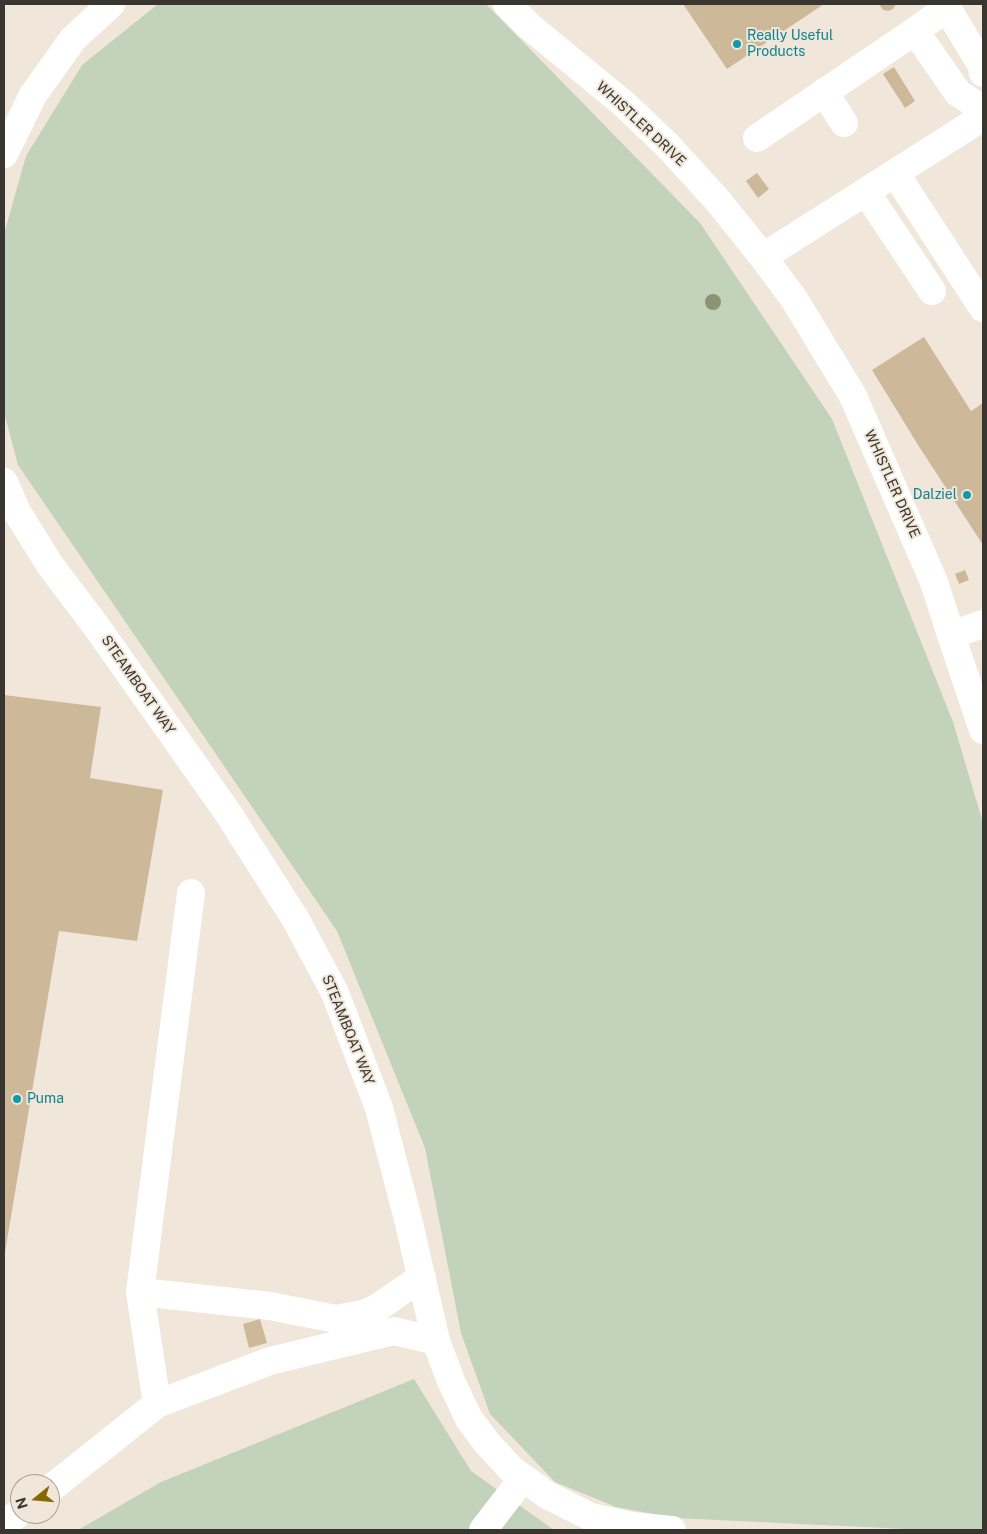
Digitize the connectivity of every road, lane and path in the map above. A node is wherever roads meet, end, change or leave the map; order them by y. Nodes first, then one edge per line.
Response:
1 (111, 4) edge
2 (507, 4) edge
3 (948, 6) edge
4 (915, 31) junction
5 (983, 73) edge
6 (824, 92) junction
7 (983, 109) edge
8 (983, 117) edge
9 (844, 123) dead end
10 (757, 138) dead end
11 (4, 154) edge
12 (895, 173) junction
13 (866, 192) junction
14 (764, 257) junction
15 (932, 291) dead end
16 (983, 308) edge
17 (4, 482) edge
18 (983, 624) edge
19 (950, 636) junction
20 (983, 730) edge
21 (191, 893) dead end
22 (422, 1277) junction
23 (140, 1292) junction
24 (436, 1341) junction
25 (157, 1404) junction
26 (523, 1478) junction
27 (60, 1480) edge
28 (483, 1530) edge
29 (672, 1530) edge

1 - 11 street
2 - 14 street, WHISTLER DRIVE
3 - 4 street
3 - 5 street
4 - 6 street
4 - 7 street
6 - 9 street
6 - 10 street
8 - 12 street
12 - 13 street
12 - 16 street
13 - 14 street
13 - 15 street
14 - 19 street, WHISTLER DRIVE
17 - 22 street, STEAMBOAT WAY
18 - 19 street
19 - 20 street, WHISTLER DRIVE
21 - 23 street
22 - 23 street
22 - 24 street, STEAMBOAT WAY
23 - 25 street
24 - 25 street
24 - 26 street, STEAMBOAT WAY
25 - 27 street
26 - 28 street
26 - 29 street, STEAMBOAT WAY

